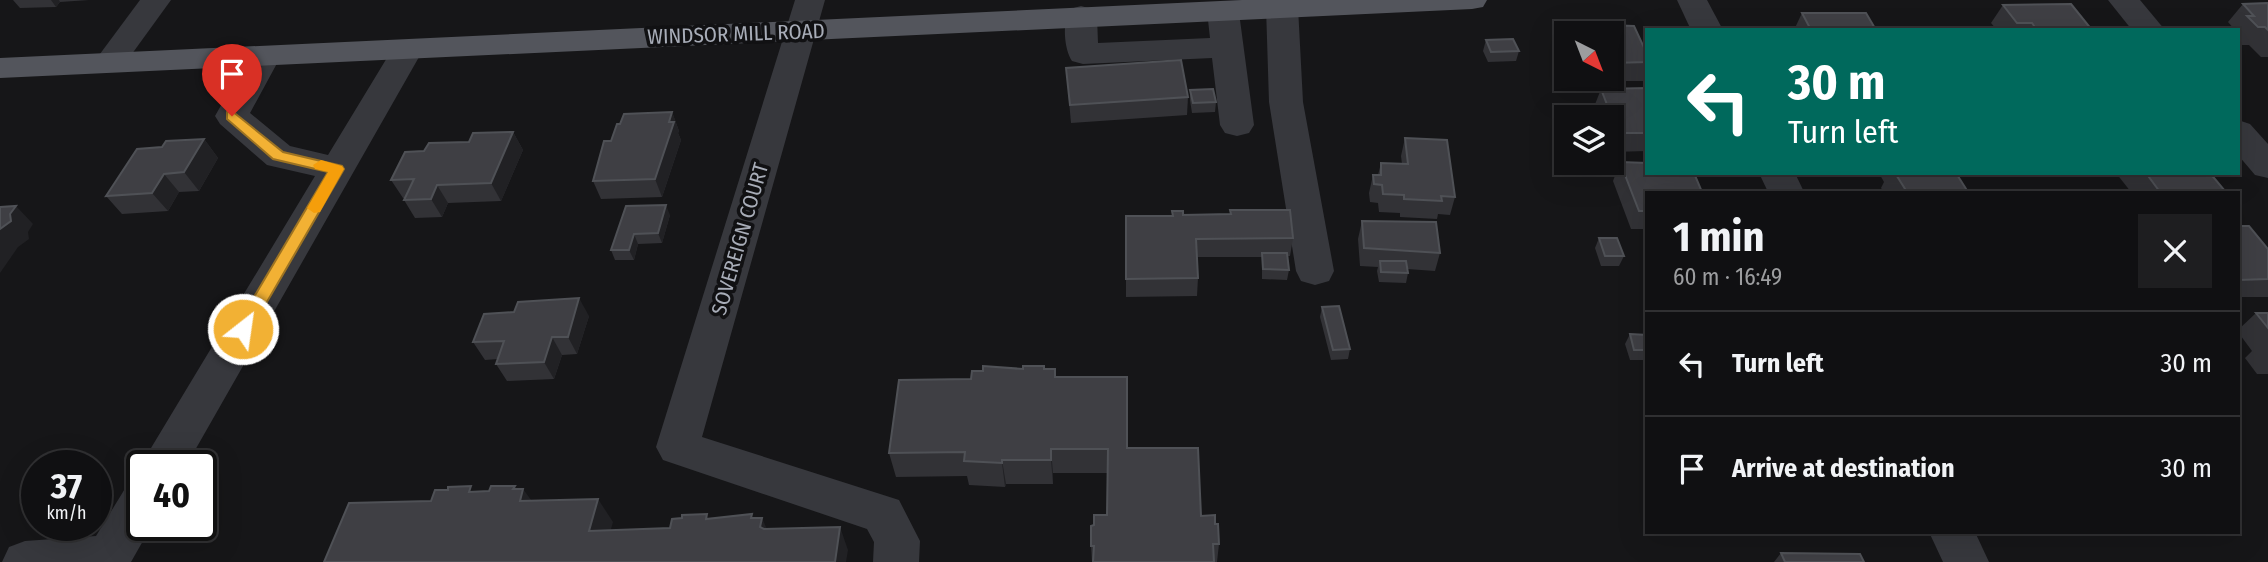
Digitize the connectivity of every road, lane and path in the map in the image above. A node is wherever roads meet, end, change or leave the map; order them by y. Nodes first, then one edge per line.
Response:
1 (156, 0) edge
2 (1472, 0) edge
3 (1692, 0) edge
4 (2123, 0) edge
5 (1282, 7) junction
6 (1222, 10) junction
7 (805, 16) edge
8 (1081, 16) junction
9 (1706, 28) edge
10 (2147, 28) edge
11 (1227, 47) junction
12 (407, 50) junction
13 (265, 56) junction
14 (110, 62) junction
15 (0, 68) edge
16 (1237, 125) dead end
17 (2240, 134) edge
18 (2268, 166) edge
19 (337, 169) junction
20 (1778, 175) edge
21 (1786, 191) edge
22 (1315, 271) dead end
23 (172, 450) edge
24 (126, 528) edge
25 (1953, 534) edge
26 (108, 559) edge
27 (25, 562) edge
28 (895, 562) edge
29 (1966, 562) edge

1 - 14 street
2 - 5 main road, WINDSOR MILL ROAD
3 - 9 street
4 - 10 street
5 - 6 main road, WINDSOR MILL ROAD
5 - 22 street
6 - 8 main road, WINDSOR MILL ROAD
6 - 11 street
7 - 8 main road, WINDSOR MILL ROAD
7 - 12 main road, WINDSOR MILL ROAD
7 - 28 street, SOVEREIGN COURT
8 - 11 street
11 - 16 street
12 - 13 main road, WINDSOR MILL ROAD
12 - 19 street
13 - 14 main road, WINDSOR MILL ROAD
13 - 19 street
14 - 15 main road, WINDSOR MILL ROAD
17 - 18 street
19 - 23 street
20 - 21 street
24 - 26 street
25 - 29 street
26 - 27 street

